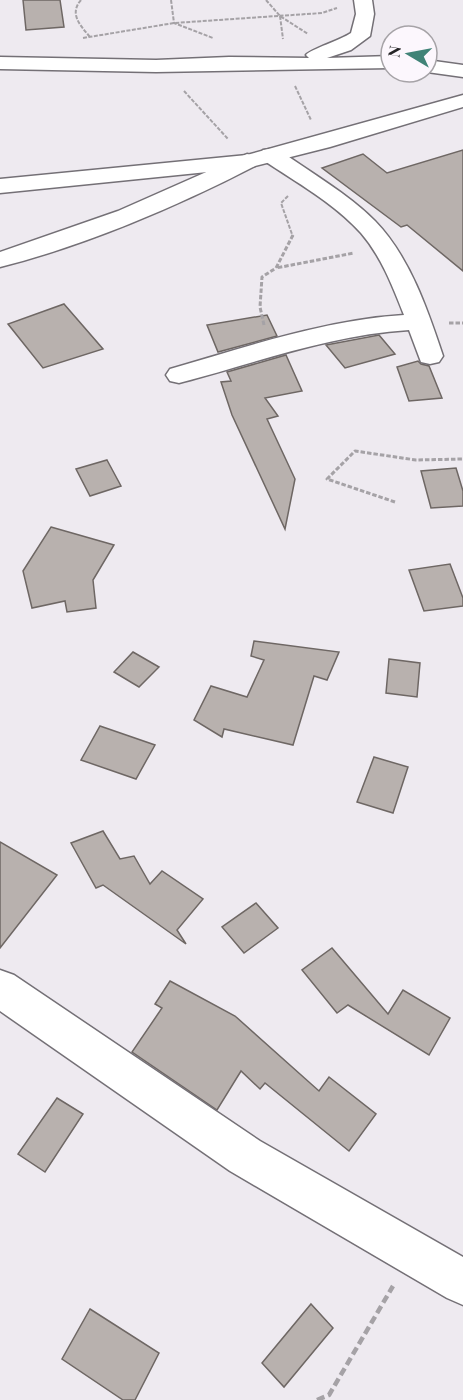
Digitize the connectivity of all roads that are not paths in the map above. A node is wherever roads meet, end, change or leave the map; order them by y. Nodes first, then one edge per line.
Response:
1 (363, 0) edge
2 (379, 62) edge
3 (0, 63) edge
4 (285, 65) junction
5 (439, 68) edge
6 (463, 71) edge
7 (463, 101) edge
8 (272, 155) junction
9 (247, 161) junction
10 (0, 186) edge
11 (0, 260) edge
12 (420, 322) junction
13 (430, 356) dead end
14 (179, 375) dead end
15 (0, 988) edge
16 (463, 1282) edge

1 - 4 street
2 - 4 street
3 - 4 street
5 - 6 street
7 - 8 street
8 - 9 street
8 - 12 street
9 - 10 street
9 - 11 street
12 - 13 street
12 - 14 street
15 - 16 street

